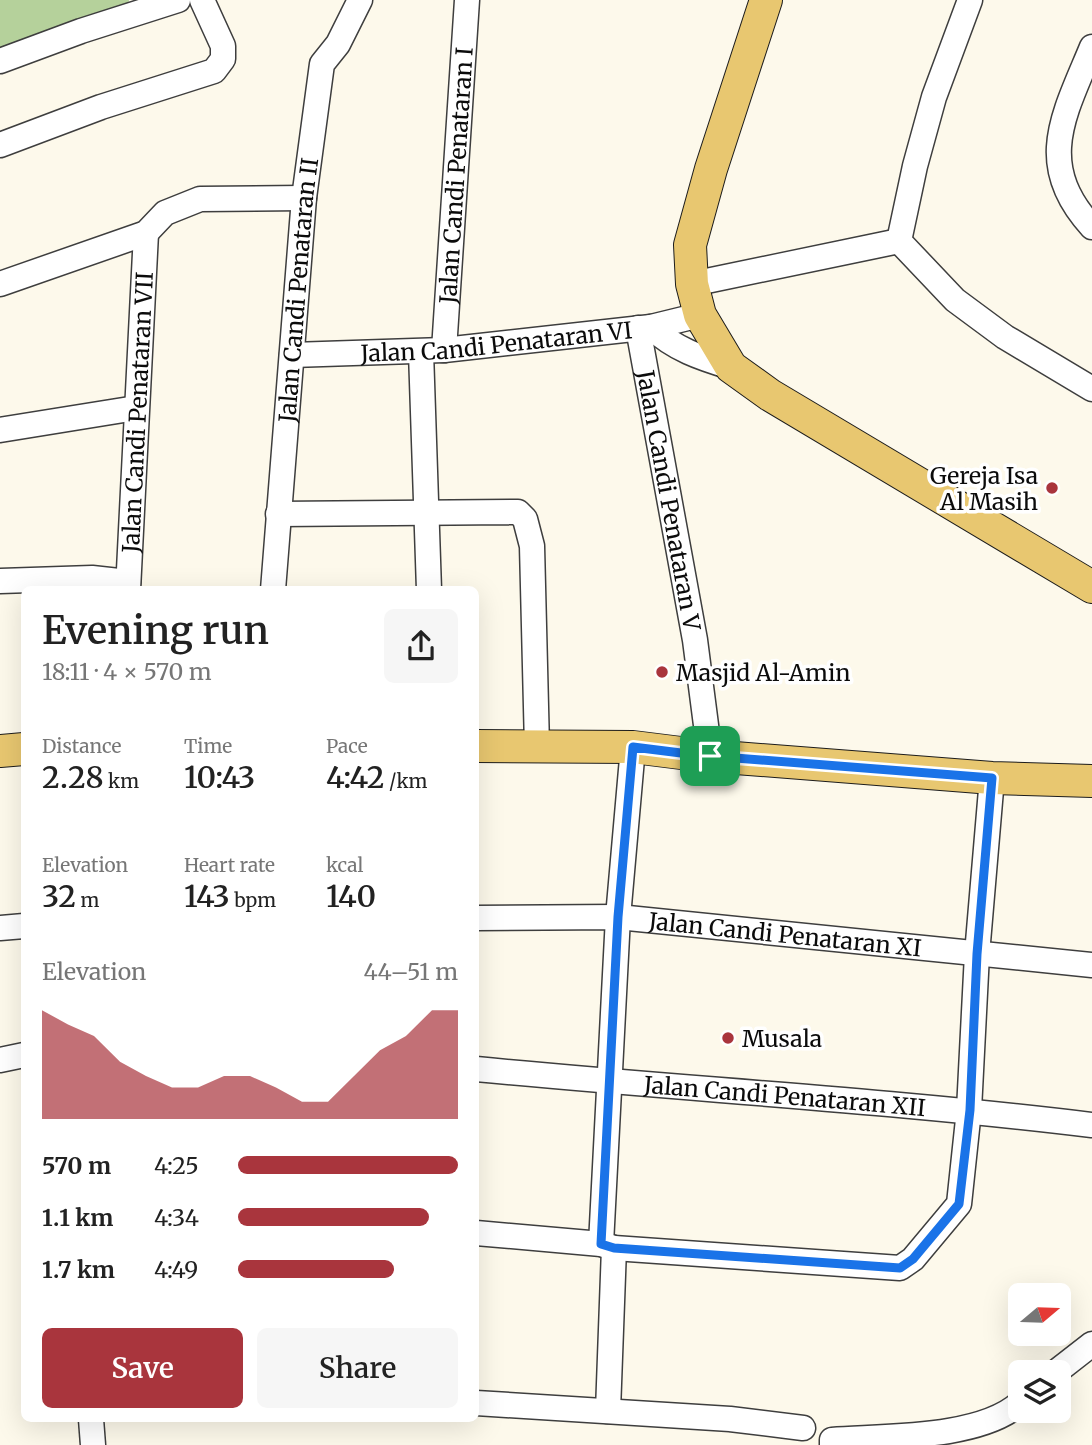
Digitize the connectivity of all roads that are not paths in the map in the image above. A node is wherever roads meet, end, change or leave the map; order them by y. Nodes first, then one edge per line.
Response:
1 (178, 0) edge
2 (202, 0) edge
3 (360, 0) edge
4 (467, 0) edge
5 (766, 0) edge
6 (970, 0) edge
7 (1092, 47) edge
8 (0, 61) edge
9 (0, 145) edge
10 (304, 198) junction
11 (1092, 228) edge
12 (146, 233) junction
13 (899, 241) junction
14 (0, 284) edge
15 (692, 284) junction
16 (699, 315) junction
17 (644, 327) junction
18 (432, 351) junction
19 (292, 355) junction
20 (731, 367) junction
21 (1092, 389) edge
22 (136, 408) junction
23 (0, 430) edge
24 (278, 514) junction
25 (426, 514) junction
26 (0, 581) edge
27 (128, 586) edge
28 (273, 586) edge
29 (429, 586) edge
30 (1092, 587) edge
31 (479, 746) edge
32 (537, 747) junction
33 (633, 747) junction
34 (21, 749) edge
35 (0, 751) edge
36 (710, 756) junction
37 (992, 778) junction
38 (1092, 781) edge
39 (618, 917) junction
40 (479, 918) edge
41 (21, 926) edge
42 (0, 928) edge
43 (977, 954) junction
44 (1092, 965) edge
45 (21, 1056) edge
46 (0, 1059) edge
47 (479, 1069) edge
48 (608, 1082) junction
49 (970, 1110) junction
50 (1092, 1125) edge
51 (479, 1233) edge
52 (608, 1246) junction
53 (1092, 1344) edge
54 (1071, 1360) edge
55 (479, 1404) edge
56 (608, 1411) junction
57 (1008, 1413) edge
58 (91, 1422) edge
59 (803, 1428) dead end
60 (93, 1445) edge
61 (832, 1445) edge

1 - 8 street
2 - 9 street
3 - 10 street, Jalan Candi Penataran II
4 - 18 street, Jalan Candi Penataran I
5 - 15 main road
6 - 13 street
7 - 11 street
10 - 12 street
10 - 19 street, Jalan Candi Penataran II
12 - 14 street
12 - 22 street, Jalan Candi Penataran VII
13 - 15 street
13 - 21 street
15 - 16 main road
16 - 17 street, Jalan Candi Penataran VI
16 - 20 main road
17 - 18 street, Jalan Candi Penataran VI
17 - 20 street
17 - 36 street, Jalan Candi Penataran V
18 - 19 street, Jalan Candi Penataran VI
18 - 25 street, Jalan Candi Penataran I
19 - 24 street, Jalan Candi Penataran II
20 - 30 main road
22 - 23 street
22 - 27 street, Jalan Candi Penataran VII
24 - 25 street
24 - 28 street, Jalan Candi Penataran II
25 - 29 street, Jalan Candi Penataran I
25 - 32 street
26 - 27 street
31 - 32 main road
32 - 33 main road
33 - 36 main road
33 - 39 street
34 - 35 main road
36 - 37 main road
37 - 38 main road
37 - 43 street
39 - 40 street, Jalan Candi Penataran XI
39 - 43 street, Jalan Candi Penataran XI
39 - 48 street
41 - 42 street
43 - 44 street, Jalan Candi Penataran XI
43 - 49 street
45 - 46 street
47 - 48 street, Jalan Candi Penataran XII
48 - 49 street, Jalan Candi Penataran XII
48 - 52 street
49 - 50 street, Jalan Candi Penataran XII
49 - 52 street
51 - 52 street
52 - 56 street
53 - 54 street
55 - 56 street
56 - 59 street
57 - 61 street
58 - 60 street

